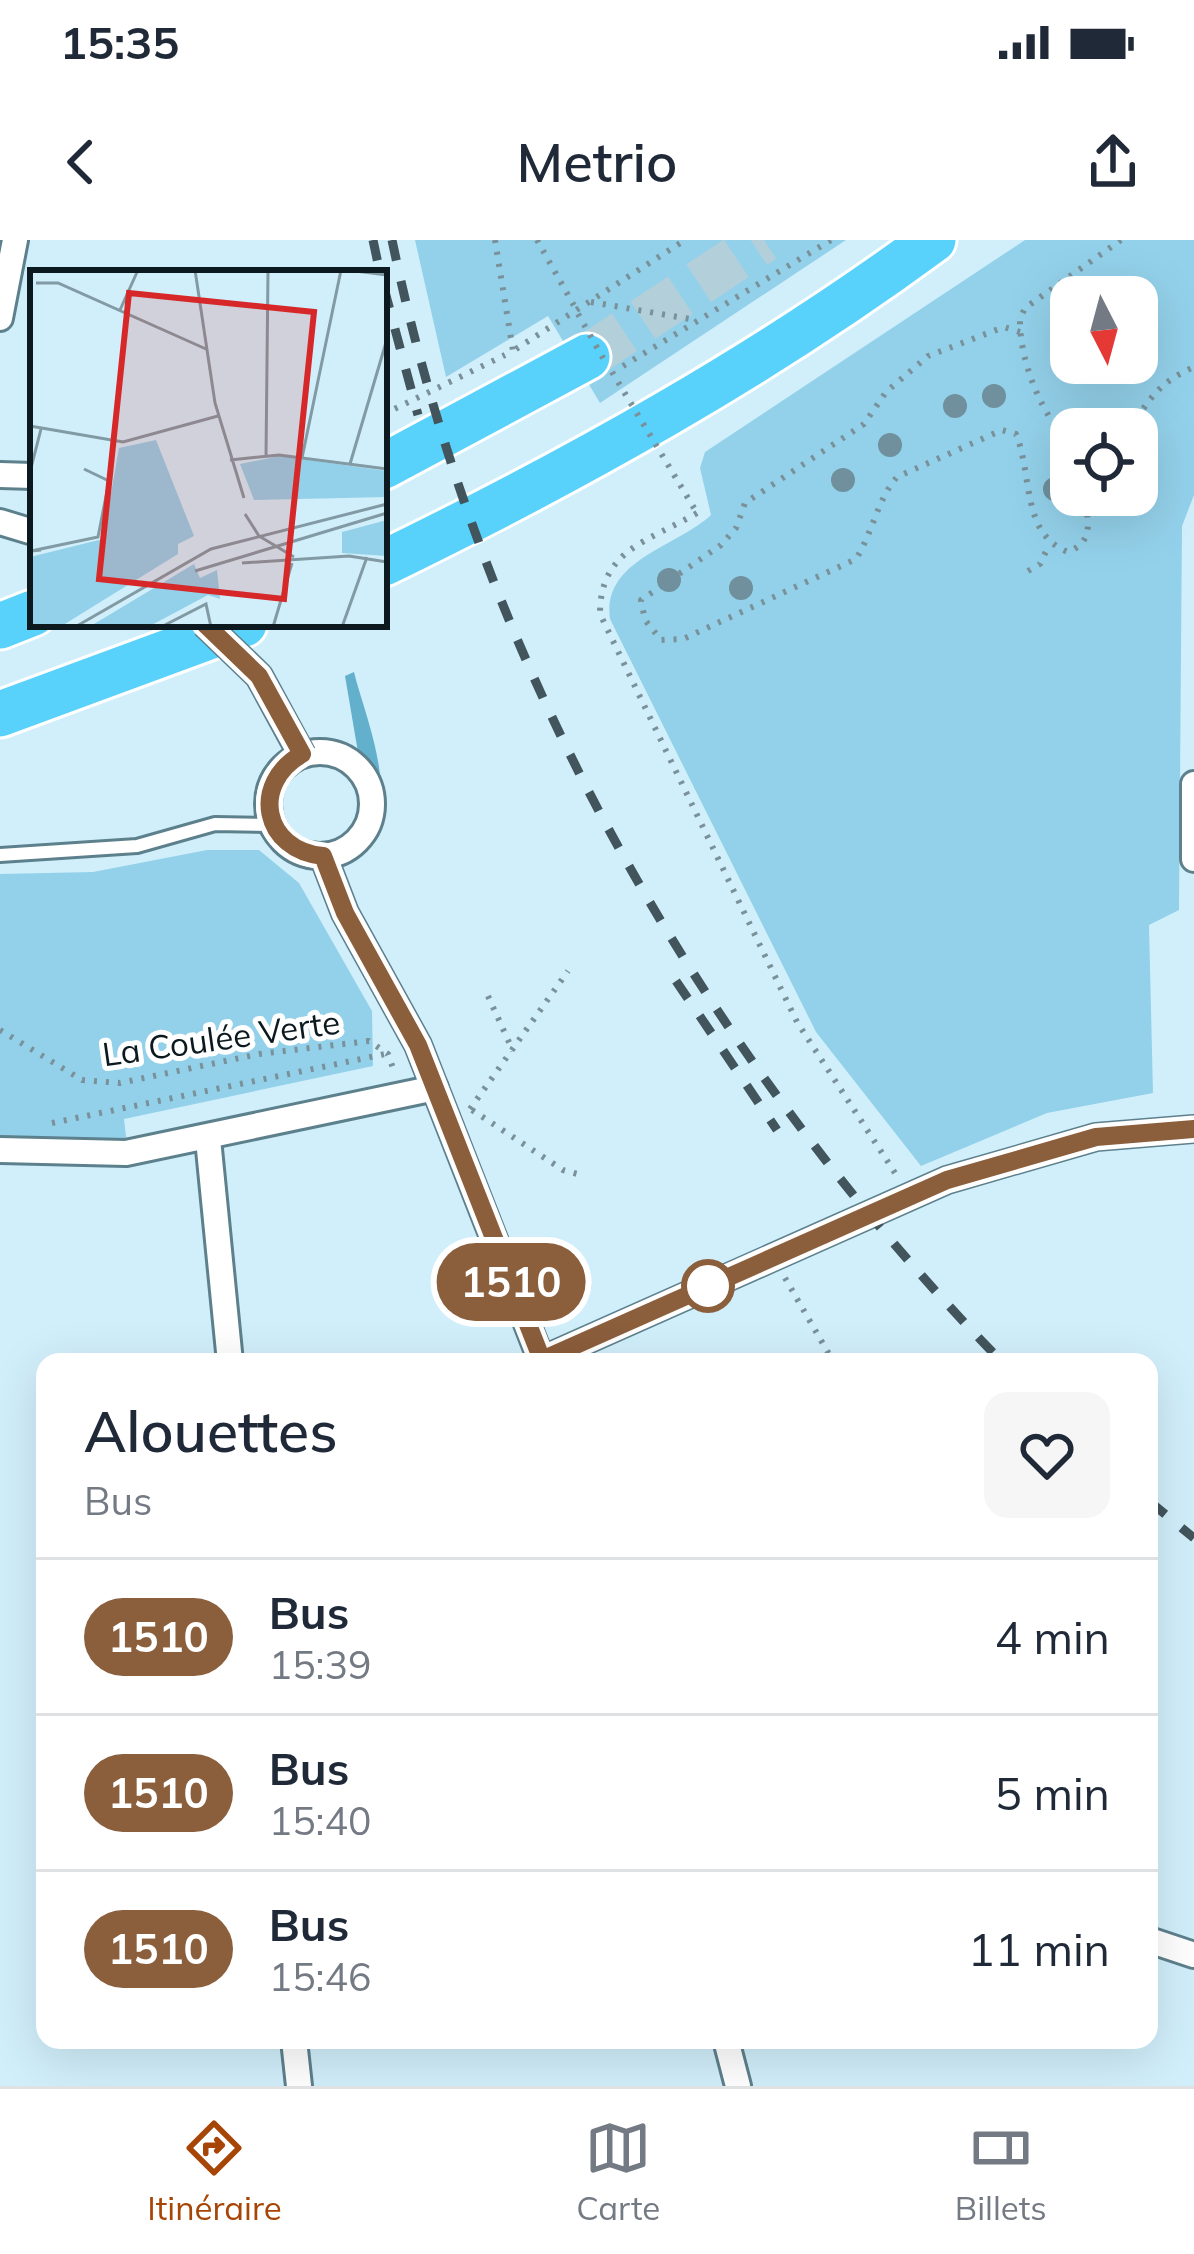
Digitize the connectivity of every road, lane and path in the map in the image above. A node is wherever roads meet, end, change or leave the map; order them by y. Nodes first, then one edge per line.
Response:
1 (15, 240) edge
2 (495, 240) edge
3 (538, 240) edge
4 (685, 240) edge
5 (831, 240) edge
6 (933, 240) edge
7 (1121, 240) edge
8 (590, 302) junction
9 (0, 318) edge
10 (700, 321) junction
11 (1020, 332) junction
12 (596, 348) junction
13 (513, 351) junction
14 (1194, 367) edge
15 (1143, 408) edge
16 (387, 413) edge
17 (1050, 417) edge
18 (387, 464) edge
19 (0, 475) edge
20 (30, 476) edge
21 (1087, 516) edge
22 (0, 522) edge
23 (30, 531) edge
24 (1049, 545) junction
25 (387, 560) edge
26 (1028, 571) dead end
27 (30, 614) edge
28 (0, 626) edge
29 (208, 627) edge
30 (236, 627) edge
31 (0, 714) edge
32 (302, 754) junction
33 (1194, 784) edge
34 (272, 825) junction
35 (0, 855) edge
36 (323, 856) junction
37 (1194, 859) edge
38 (568, 971) dead end
39 (488, 996) dead end
40 (0, 1030) edge
41 (404, 1049) dead end
42 (513, 1051) junction
43 (388, 1054) junction
44 (398, 1083) dead end
45 (435, 1088) junction
46 (33, 1123) dead end
47 (1194, 1129) edge
48 (208, 1138) junction
49 (0, 1150) edge
50 (581, 1174) dead end
51 (908, 1195) junction
52 (774, 1257) junction
53 (229, 1353) edge
54 (539, 1353) edge
55 (560, 1353) edge
56 (828, 1353) edge
57 (1158, 1943) edge
58 (1194, 1955) edge
59 (295, 2049) edge
60 (728, 2049) edge
61 (299, 2086) edge
62 (738, 2086) edge

1 - 9 street
2 - 13 path
3 - 12 path
4 - 8 path
5 - 10 path
6 - 25 highway
7 - 11 path
8 - 10 path
8 - 12 path
10 - 12 path
11 - 17 path
11 - 24 path
12 - 13 path
12 - 18 highway
12 - 51 path, bridge
13 - 16 path
14 - 15 path
19 - 20 street
21 - 24 path
22 - 23 street
24 - 26 path
27 - 28 highway
29 - 32 street, bridge
30 - 31 highway
32 - 34 street
32 - 36 street
33 - 37 street
34 - 35 lane
34 - 36 street
36 - 45 street
38 - 42 path
39 - 42 path
40 - 43 path, La Coulée Verte
41 - 43 path, La Coulée Verte
42 - 50 path
43 - 44 path, La Coulée Verte
43 - 46 path, La Coulée Verte
45 - 48 street
45 - 54 street
47 - 51 street
48 - 49 street
48 - 53 street
51 - 52 street
52 - 55 street
52 - 56 path
57 - 58 street
59 - 61 street
60 - 62 street

